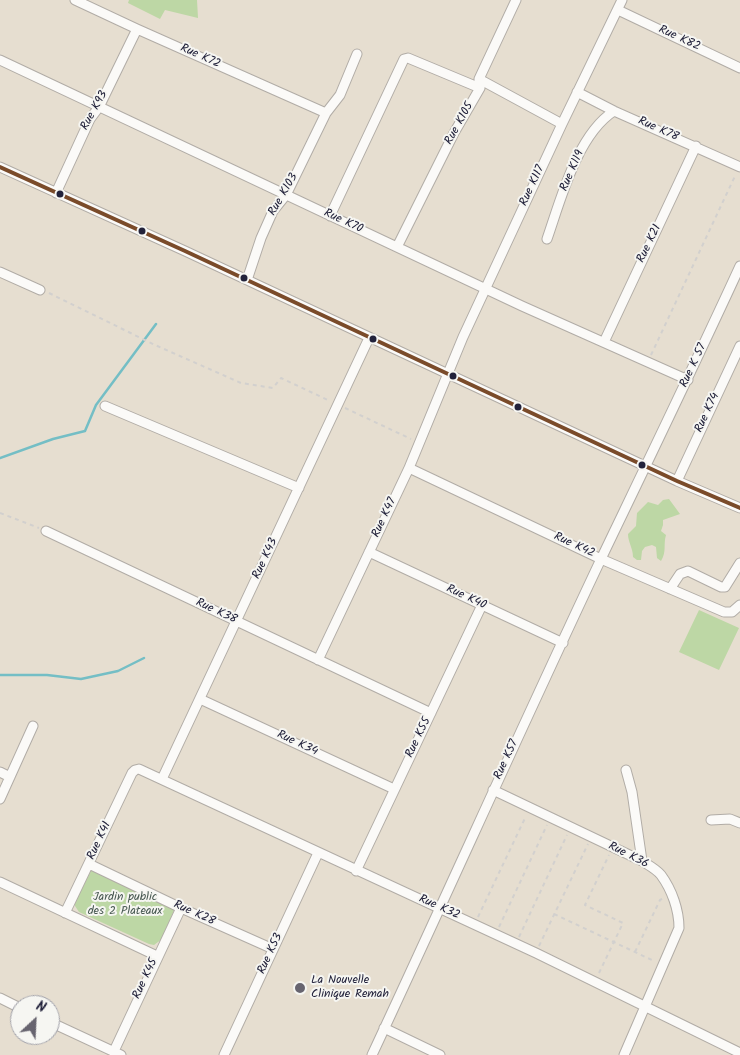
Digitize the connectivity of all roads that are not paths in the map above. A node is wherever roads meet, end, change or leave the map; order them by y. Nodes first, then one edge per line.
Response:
1 (75, 0) edge
2 (516, 0) edge
3 (622, 0) edge
4 (618, 10) junction
5 (136, 29) junction
6 (357, 54) dead end
7 (0, 60) edge
8 (740, 68) edge
9 (480, 84) junction
10 (577, 92) junction
11 (99, 107) junction
12 (614, 111) junction
13 (326, 113) junction
14 (562, 124) junction
15 (696, 146) junction
16 (740, 166) edge
17 (0, 167) edge
18 (56, 193) junction
19 (286, 195) junction
20 (330, 216) junction
21 (547, 239) dead end
22 (398, 247) junction
23 (740, 266) edge
24 (0, 272) edge
25 (248, 280) junction
26 (486, 288) junction
27 (40, 290) road end
28 (369, 338) junction
29 (604, 342) junction
30 (740, 346) edge
31 (448, 375) junction
32 (688, 380) junction
33 (104, 406) dead end
34 (646, 466) junction
35 (409, 468) junction
36 (677, 481) junction
37 (299, 488) junction
38 (740, 508) edge
39 (46, 531) road end
40 (369, 552) junction
41 (601, 559) junction
42 (740, 564) edge
43 (670, 589) junction
44 (482, 605) junction
45 (740, 605) edge
46 (236, 622) junction
47 (563, 643) junction
48 (318, 660) junction
49 (200, 698) junction
50 (431, 713) junction
51 (33, 726) dead end
52 (135, 770) joint
53 (626, 770) dead end
54 (0, 772) edge
55 (10, 777) junction
56 (162, 779) junction
57 (394, 789) junction
58 (493, 790) junction
59 (0, 799) edge
60 (712, 820) dead end
61 (740, 823) edge
62 (318, 853) junction
63 (642, 861) junction
64 (88, 864) junction
65 (356, 871) junction
66 (0, 882) edge
67 (181, 908) junction
68 (439, 909) junction
69 (65, 913) junction
70 (273, 949) junction
71 (157, 956) junction
72 (644, 1006) junction
73 (60, 1027) edge
74 (384, 1028) junction
75 (739, 1052) edge
76 (117, 1053) edge
77 (224, 1055) edge
78 (372, 1055) edge
79 (440, 1055) edge
80 (624, 1055) edge

1 - 5 street, Rue K72
2 - 9 street, Rue K105
3 - 4 street, Rue K117
4 - 8 street, Rue K82
4 - 10 street, Rue K117
5 - 11 street, Rue K93
5 - 13 street, Rue K72
6 - 13 street, Rue K103
7 - 11 street, Rue K70
9 - 14 street
9 - 20 street
9 - 22 street, Rue K105
10 - 12 street, Rue K78
10 - 14 street, Rue K117
11 - 18 street, Rue K93
11 - 19 street, Rue K70
12 - 15 street, Rue K78
12 - 21 street, Rue K119
13 - 19 street, Rue K103
14 - 26 street, Rue K117
15 - 16 street, Rue K78
15 - 29 street, Rue K21
17 - 18 street
18 - 25 street
19 - 20 street, Rue K70
19 - 25 street, Rue K103
20 - 22 street, Rue K70
22 - 26 street, Rue K70
23 - 32 street, Rue K 57
24 - 27 street
25 - 28 street
26 - 29 street, Rue K70
26 - 31 street, Rue K117
28 - 31 street
28 - 37 street, Rue K43
29 - 32 street, Rue K70
30 - 36 street, Rue K74
31 - 34 street
31 - 35 street, Rue K47
32 - 34 street, Rue K 57
33 - 37 street
34 - 36 street
34 - 41 street, Rue K57
35 - 40 street, Rue K47
35 - 41 street, Rue K42
36 - 38 street
37 - 46 street, Rue K43
39 - 46 street, Rue K38
40 - 44 street, Rue K40
40 - 48 street, Rue K47
41 - 43 street, Rue K42
41 - 47 street, Rue K57
42 - 43 street
43 - 45 street, Rue K42
44 - 47 street, Rue K40
44 - 50 street, Rue K55
46 - 48 street, Rue K38
46 - 49 street, Rue K43
47 - 58 street, Rue K57
48 - 50 street, Rue K38
49 - 56 street, Rue K43
49 - 57 street, Rue K34
50 - 57 street, Rue K55
51 - 55 street
52 - 56 street, Rue K32
52 - 64 street, Rue K41
53 - 63 street
54 - 55 street
55 - 59 street
56 - 62 street, Rue K32
57 - 65 street, Rue K55
58 - 63 street, Rue K36
58 - 68 street, Rue K57
60 - 61 street
62 - 65 street, Rue K32
62 - 70 street, Rue K53
63 - 72 street, Rue K36
64 - 67 street, Rue K28
64 - 69 street, Rue K41
65 - 68 street, Rue K32
66 - 69 street
67 - 70 street, Rue K28
67 - 71 street, Rue K45
68 - 72 street, Rue K32
68 - 74 street, Rue K57
69 - 71 street
70 - 77 street, Rue K53
71 - 76 street, Rue K45
72 - 75 street, Rue K32
72 - 80 street, Rue K36
73 - 76 street
74 - 78 street, Rue K57
74 - 79 street

